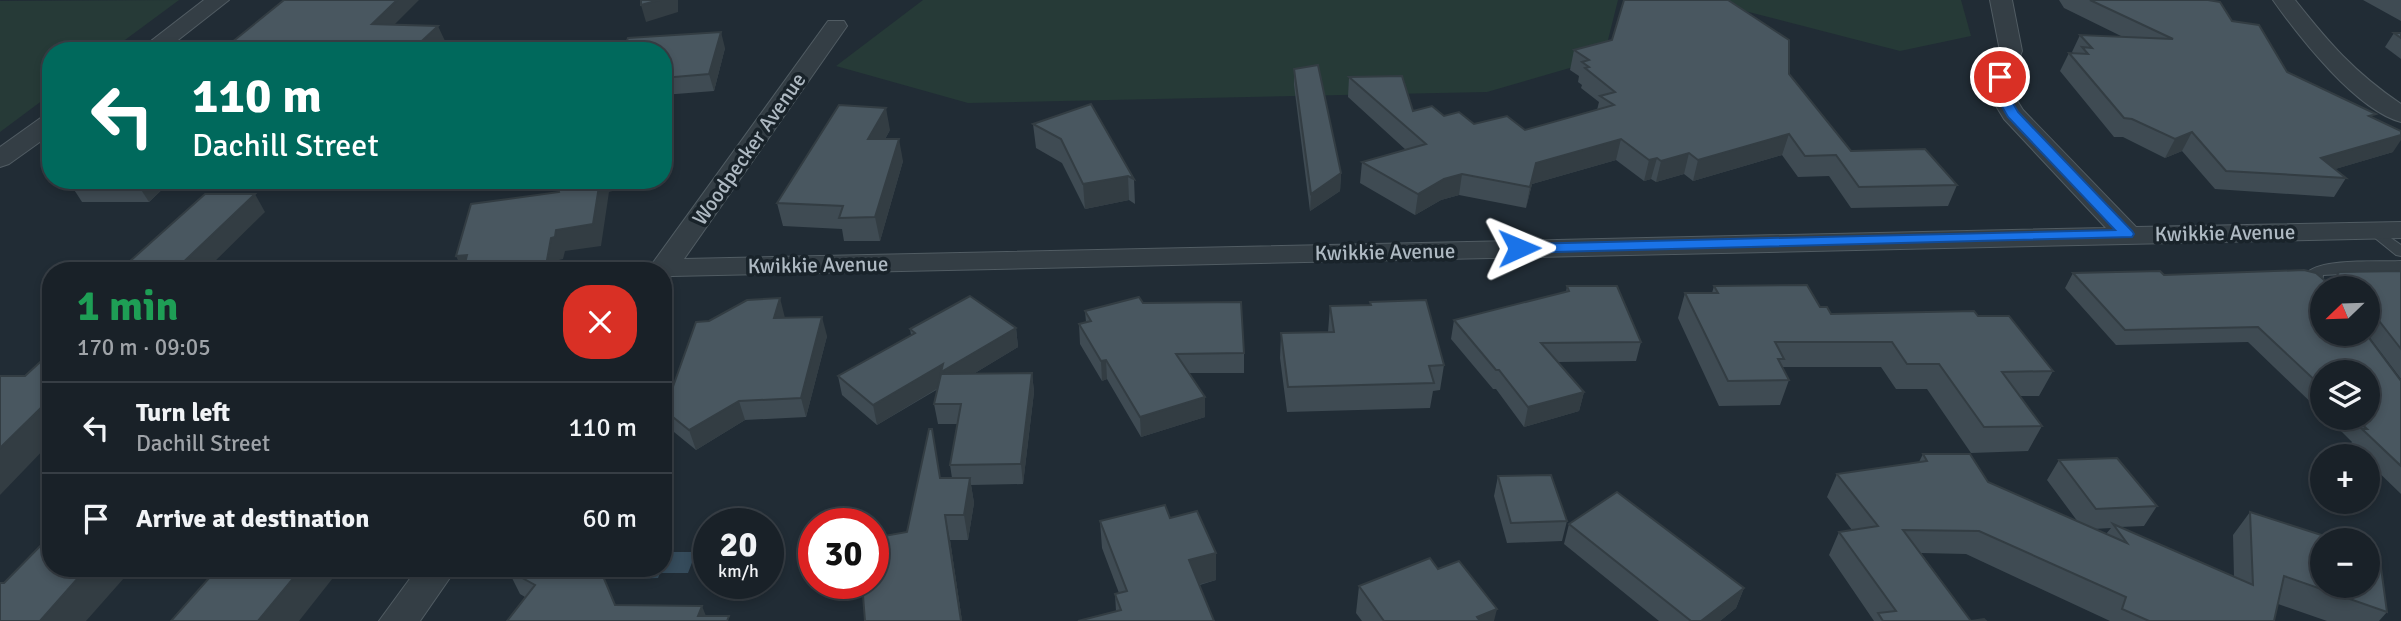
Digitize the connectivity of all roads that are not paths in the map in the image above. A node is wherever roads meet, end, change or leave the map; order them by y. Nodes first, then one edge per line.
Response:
1 (218, 0) edge
2 (2001, 0) edge
3 (2284, 0) edge
4 (836, 26) dead end
5 (161, 42) edge
6 (2401, 115) edge
7 (42, 129) edge
8 (0, 159) edge
9 (2388, 230) edge
10 (2127, 234) junction
11 (2401, 252) edge
12 (668, 262) edge
13 (2401, 266) edge
14 (672, 270) edge
15 (2315, 276) edge
16 (432, 577) edge
17 (398, 621) edge

1 - 5 street
2 - 10 street
3 - 6 street
4 - 12 street, Woodpecker Avenue
7 - 8 street
9 - 10 street, Kwikkie Avenue
9 - 11 lane
10 - 14 street, Kwikkie Avenue
13 - 15 lane
16 - 17 street

